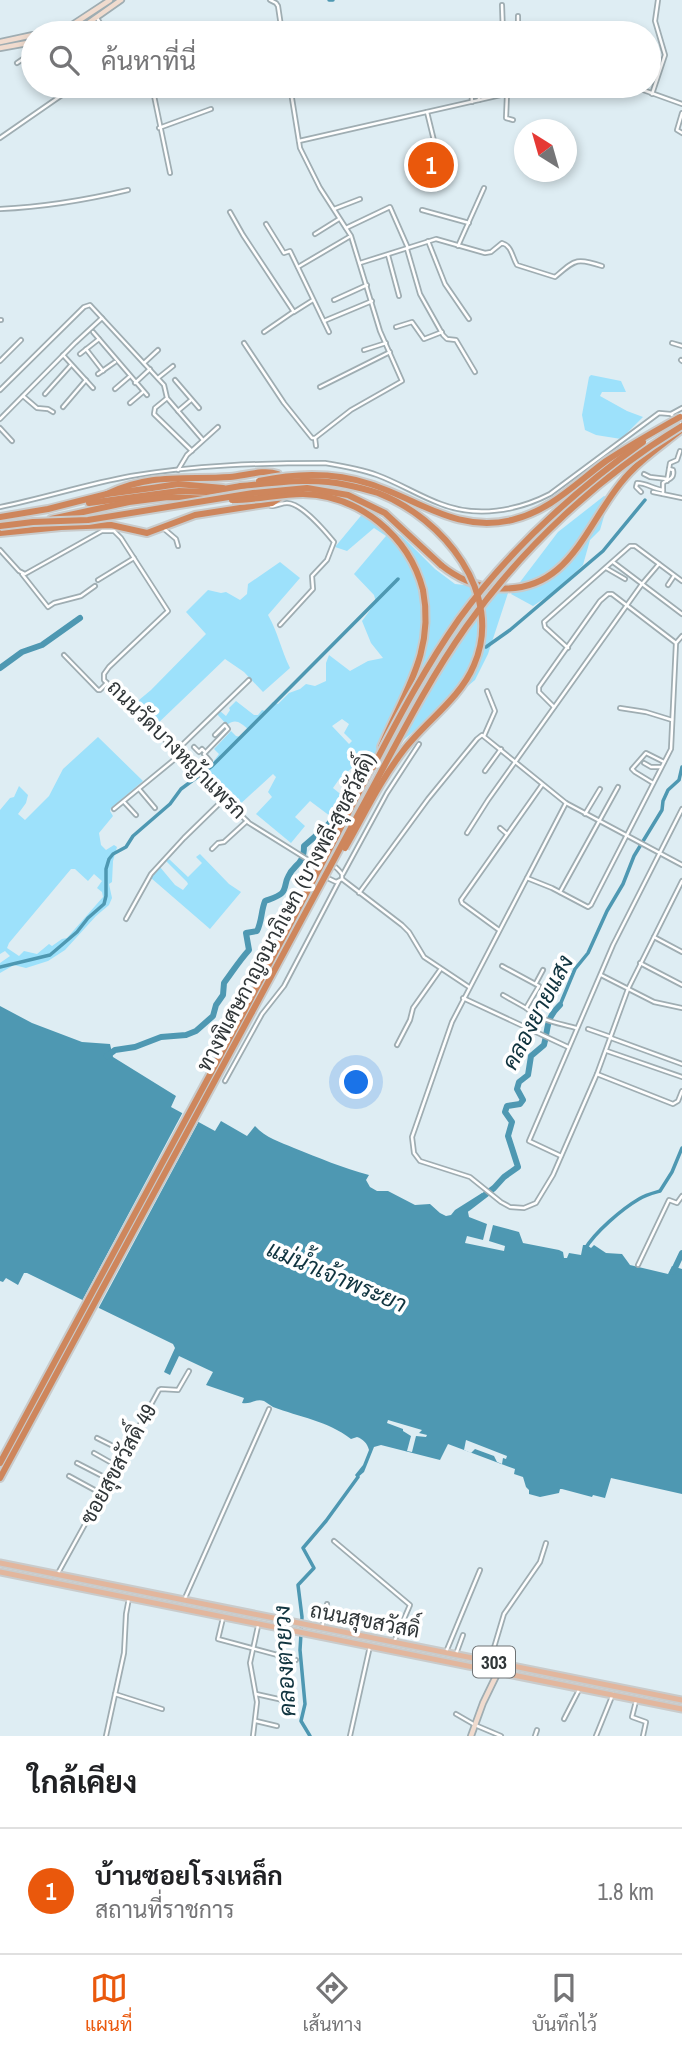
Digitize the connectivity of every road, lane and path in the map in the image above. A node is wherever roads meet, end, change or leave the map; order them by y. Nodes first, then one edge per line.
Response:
1 (110, 0) edge
2 (121, 0) edge
3 (270, 0) edge
4 (658, 0) edge
5 (502, 5) dead end
6 (518, 16) dead end
7 (96, 18) junction
8 (78, 21) edge
9 (91, 21) edge
10 (98, 21) edge
11 (280, 21) edge
12 (503, 21) edge
13 (518, 21) edge
14 (657, 21) edge
15 (21, 41) edge
16 (661, 41) edge
17 (0, 42) edge
18 (21, 44) edge
19 (0, 48) edge
20 (21, 60) edge
21 (17, 63) dead end
22 (661, 69) edge
23 (661, 97) edge
24 (58, 98) edge
25 (154, 98) edge
26 (291, 98) edge
27 (472, 98) edge
28 (488, 98) edge
29 (506, 98) edge
30 (479, 100) joint
31 (472, 102) junction
32 (682, 104) edge
33 (211, 109) dead end
34 (427, 112) junction
35 (682, 113) edge
36 (513, 120) dead end
37 (159, 128) junction
38 (682, 134) edge
39 (0, 138) edge
40 (299, 145) junction
41 (438, 157) dead end
42 (170, 173) dead end
43 (484, 188) dead end
44 (128, 190) dead end
45 (360, 199) dead end
46 (0, 209) edge
47 (334, 209) junction
48 (422, 210) dead end
49 (230, 212) dead end
50 (340, 218) junction
51 (469, 223) junction
52 (267, 224) dead end
53 (346, 228) junction
54 (315, 234) dead end
55 (351, 236) junction
56 (428, 241) junction
57 (458, 246) junction
58 (407, 248) junction
59 (388, 255) junction
60 (360, 263) junction
61 (602, 266) dead end
62 (298, 267) junction
63 (368, 285) junction
64 (399, 296) dead end
65 (313, 300) junction
66 (334, 300) dead end
67 (372, 301) junction
68 (294, 312) junction
69 (103, 318) junction
70 (469, 319) dead end
71 (324, 321) junction
72 (396, 327) dead end
73 (93, 332) dead end
74 (264, 332) dead end
75 (329, 332) dead end
76 (442, 332) junction
77 (21, 340) dead end
78 (99, 340) junction
79 (672, 342) dead end
80 (244, 343) dead end
81 (386, 343) junction
82 (682, 346) edge
83 (86, 349) junction
84 (159, 350) dead end
85 (364, 350) dead end
86 (390, 352) junction
87 (80, 354) dead end
88 (63, 355) junction
89 (0, 361) edge
90 (116, 361) junction
91 (144, 363) junction
92 (71, 364) junction
93 (173, 366) dead end
94 (150, 369) junction
95 (103, 371) junction
96 (475, 372) dead end
97 (98, 374) dead end
98 (130, 377) junction
99 (158, 378) junction
100 (86, 380) junction
101 (175, 380) dead end
102 (135, 383) junction
103 (93, 387) dead end
104 (320, 387) dead end
105 (115, 389) dead end
106 (0, 390) edge
107 (45, 394) dead end
108 (23, 396) junction
109 (167, 398) junction
110 (191, 400) junction
111 (130, 403) dead end
112 (63, 407) dead end
113 (199, 408) dead end
114 (682, 408) edge
115 (178, 411) junction
116 (53, 412) dead end
117 (671, 414) junction
118 (681, 417) edge
119 (0, 419) edge
120 (218, 427) dead end
121 (682, 427) edge
122 (0, 428) edge
123 (315, 438) junction
124 (203, 440) junction
125 (12, 441) dead end
126 (316, 446) dead end
127 (192, 451) junction
128 (680, 451) dead end
129 (178, 470) junction
130 (644, 474) dead end
131 (667, 480) junction
132 (241, 486) junction
133 (223, 488) junction
134 (641, 492) dead end
135 (653, 492) dead end
136 (663, 492) junction
137 (107, 495) junction
138 (682, 498) edge
139 (218, 499) junction
140 (264, 505) junction
141 (63, 506) junction
142 (0, 507) edge
143 (0, 517) edge
144 (0, 526) edge
145 (163, 528) junction
146 (0, 533) edge
147 (178, 546) dead end
148 (0, 550) edge
149 (134, 558) junction
150 (613, 562) junction
151 (659, 564) junction
152 (606, 568) junction
153 (22, 573) junction
154 (675, 576) junction
155 (625, 579) dead end
156 (98, 580) dead end
157 (682, 581) edge
158 (642, 584) junction
159 (668, 585) dead end
160 (95, 586) dead end
161 (627, 607) junction
162 (682, 614) edge
163 (280, 625) dead end
164 (682, 636) edge
165 (677, 643) junction
166 (568, 648) junction
167 (64, 655) dead end
168 (249, 680) dead end
169 (107, 683) junction
170 (487, 691) dead end
171 (555, 708) junction
172 (620, 708) dead end
173 (672, 720) junction
174 (215, 735) dead end
175 (484, 736) junction
176 (419, 744) dead end
177 (194, 747) dead end
178 (500, 749) junction
179 (179, 752) junction
180 (206, 753) junction
181 (515, 762) junction
182 (664, 762) junction
183 (644, 763) dead end
184 (191, 764) junction
185 (373, 767) junction
186 (661, 767) junction
187 (485, 771) dead end
188 (653, 783) junction
189 (542, 784) junction
190 (618, 787) dead end
191 (139, 789) junction
192 (600, 789) dead end
193 (225, 798) junction
194 (124, 801) junction
195 (566, 803) junction
196 (155, 808) dead end
197 (682, 808) edge
198 (114, 809) dead end
199 (585, 814) junction
200 (136, 815) dead end
201 (247, 821) junction
202 (598, 822) junction
203 (500, 828) dead end
204 (467, 833) dead end
205 (508, 834) junction
206 (626, 836) junction
207 (212, 849) dead end
208 (659, 853) junction
209 (310, 861) junction
210 (682, 865) edge
211 (341, 878) junction
212 (527, 878) junction
213 (682, 881) edge
214 (561, 892) junction
215 (359, 893) junction
216 (306, 911) junction
217 (126, 919) dead end
218 (499, 930) junction
219 (654, 937) junction
220 (682, 952) edge
221 (640, 963) junction
222 (502, 966) dead end
223 (441, 969) junction
224 (543, 970) dead end
225 (600, 975) junction
226 (536, 984) junction
227 (682, 985) edge
228 (469, 986) junction
229 (628, 989) junction
230 (503, 995) dead end
231 (463, 998) junction
232 (681, 1007) edge
233 (526, 1008) junction
234 (576, 1028) junction
235 (588, 1029) dead end
236 (611, 1038) junction
237 (397, 1045) dead end
238 (568, 1047) junction
239 (607, 1051) junction
240 (682, 1064) edge
241 (597, 1074) junction
242 (682, 1077) edge
243 (225, 1080) dead end
244 (682, 1091) edge
245 (561, 1156) junction
246 (682, 1196) edge
247 (638, 1265) dead end
248 (189, 1371) dead end
249 (270, 1409) dead end
250 (97, 1437) dead end
251 (94, 1452) dead end
252 (125, 1452) junction
253 (0, 1462) edge
254 (77, 1463) dead end
255 (117, 1466) junction
256 (69, 1476) dead end
257 (0, 1478) edge
258 (110, 1480) junction
259 (102, 1494) junction
260 (334, 1541) dead end
261 (546, 1543) dead end
262 (0, 1563) edge
263 (480, 1570) dead end
264 (0, 1572) edge
265 (57, 1575) junction
266 (129, 1598) junction
267 (184, 1601) junction
268 (327, 1604) dead end
269 (260, 1616) junction
270 (223, 1618) junction
271 (258, 1625) junction
272 (322, 1628) junction
273 (463, 1635) dead end
274 (394, 1642) junction
275 (370, 1646) junction
276 (253, 1649) junction
277 (446, 1652) junction
278 (456, 1654) junction
279 (296, 1660) dead end
280 (490, 1661) junction
281 (498, 1671) junction
282 (580, 1687) junction
283 (115, 1694) junction
284 (256, 1694) junction
285 (613, 1694) junction
286 (637, 1699) junction
287 (682, 1700) edge
288 (292, 1702) dead end
289 (162, 1709) dead end
290 (682, 1709) edge
291 (456, 1714) dead end
292 (564, 1719) dead end
293 (255, 1721) junction
294 (475, 1725) junction
295 (277, 1726) dead end
296 (537, 1730) dead end
297 (253, 1735) edge
298 (106, 1736) edge
299 (261, 1736) edge
300 (350, 1736) edge
301 (471, 1736) edge
302 (501, 1736) edge
303 (535, 1736) edge
304 (596, 1736) edge
305 (643, 1736) edge

1 - 8 main road
2 - 7 main road
3 - 11 street
4 - 14 street
5 - 12 street
6 - 13 street
7 - 9 main road
7 - 10 street
15 - 17 main road
16 - 22 street
18 - 19 main road
20 - 21 street
23 - 32 street
24 - 39 street
25 - 37 street
26 - 40 street
27 - 31 street
28 - 30 street
29 - 36 street
30 - 31 street
31 - 34 street
33 - 37 street
34 - 40 street
34 - 41 street
35 - 38 street
37 - 42 street
40 - 47 street
43 - 51 street
44 - 46 street
45 - 47 street
47 - 50 street
48 - 51 street
49 - 68 street
50 - 53 street
50 - 54 street
51 - 57 street
52 - 62 street
53 - 55 street
53 - 58 street
55 - 60 street
55 - 62 street
56 - 57 street
56 - 58 street
56 - 70 street
57 - 61 street
58 - 59 street
58 - 76 street
59 - 60 street
59 - 64 street
60 - 63 street
62 - 65 street
63 - 66 street
63 - 67 street
65 - 68 street
65 - 71 street
67 - 71 street
67 - 81 street
68 - 74 street
69 - 88 street
69 - 91 street
69 - 106 street
71 - 75 street
72 - 76 street
73 - 78 street
76 - 96 street
77 - 89 street
78 - 83 street
78 - 90 street
79 - 82 street
80 - 123 street
81 - 85 street
81 - 86 street
83 - 87 street
83 - 95 street
84 - 91 street
86 - 104 street
86 - 123 street
88 - 92 street
88 - 108 street
90 - 95 street
90 - 98 street
91 - 94 street
92 - 100 street
92 - 107 street
93 - 99 street
94 - 99 street
94 - 102 street
95 - 97 street
98 - 102 street
98 - 105 street
99 - 109 street
100 - 103 street
100 - 112 street
101 - 110 street
102 - 111 street
108 - 116 street
108 - 119 street
109 - 115 street
109 - 127 street
110 - 113 street
110 - 115 street
114 - 117 street
115 - 124 street
117 - 121 street
117 - 129 street
118 - 132 highway, bridge
118 - 185 highway, ทางพิเศษกาญจนาภิเษก (บางพลี-สุขสวัสดิ์), bridge
120 - 124 street
121 - 139 highway, bridge
121 - 216 highway, ทางพิเศษกาญจนาภิเษก (บางพลี-สุขสวัสดิ์), bridge
122 - 125 street
123 - 126 street
124 - 127 street
127 - 129 street
128 - 131 street
129 - 142 street
130 - 131 street
131 - 136 street
132 - 133 highway
132 - 216 highway, bridge
133 - 137 highway
133 - 141 highway
134 - 136 street
135 - 136 street
136 - 138 street
137 - 140 highway
137 - 141 highway
139 - 144 highway, bridge
139 - 185 highway, bridge
140 - 145 highway
140 - 163 street
141 - 143 highway
145 - 146 highway
145 - 147 street
148 - 153 street
149 - 153 street, ถนนวัดบางหญ้าแพรก
149 - 156 street
149 - 169 street, ถนนวัดบางหญ้าแพรก
150 - 151 street
150 - 152 street
150 - 158 street
151 - 154 street
151 - 158 street
152 - 155 street
152 - 166 street
153 - 160 street
154 - 157 street
154 - 159 street
158 - 161 street
158 - 162 street
161 - 165 street
161 - 166 street
161 - 171 street
164 - 165 street
165 - 173 street
166 - 171 street
167 - 169 street
168 - 179 street
169 - 179 street, ถนนวัดบางหญ้าแพรก
170 - 175 street
171 - 181 street
172 - 173 street
173 - 182 street
174 - 180 street
175 - 178 street
175 - 215 street
176 - 211 street
177 - 180 street
178 - 181 street
178 - 187 street
179 - 184 street, ถนนวัดบางหญ้าแพรก
179 - 191 street
180 - 184 street
181 - 189 street
181 - 204 street
182 - 186 street
182 - 188 street
183 - 186 street
184 - 193 street, ถนนวัดบางหญ้าแพรก
185 - 253 highway, ทางพิเศษกาญจนาภิเษก (บางพลี-สุขสวัสดิ์), bridge
186 - 188 street
188 - 206 street
189 - 195 street
189 - 205 street
190 - 202 street
191 - 194 street
191 - 196 street
192 - 199 street
193 - 201 street, ถนนวัดบางหญ้าแพรก
193 - 217 street
194 - 198 street
194 - 200 street
195 - 199 street
195 - 212 street
197 - 208 street
199 - 202 street
201 - 207 street
201 - 209 street, ถนนวัดบางหญ้าแพรก
202 - 206 street
202 - 214 street
203 - 205 street
205 - 218 street
206 - 208 street
206 - 214 street
208 - 210 street
208 - 225 street
209 - 211 street, ถนนวัดบางหญ้าแพรก
209 - 211 street, ถนนวัดบางหญ้าแพรก
211 - 215 street, ถนนวัดบางหญ้าแพรก
211 - 243 street
212 - 214 street
212 - 218 street
213 - 219 street
215 - 223 street, ถนนวัดบางหญ้าแพรก
216 - 257 highway, ทางพิเศษกาญจนาภิเษก (บางพลี-สุขสวัสดิ์), bridge
218 - 228 street
219 - 220 street
219 - 221 street
221 - 227 street
221 - 229 street
222 - 226 street
223 - 228 street, ถนนวัดบางหญ้าแพรก
223 - 237 street
224 - 226 street
225 - 229 street
225 - 234 street
226 - 233 street
228 - 231 street
229 - 232 street
229 - 236 street
230 - 233 street
231 - 238 street
231 - 245 street
233 - 234 street
234 - 238 street
235 - 236 street
236 - 239 street
236 - 240 street
238 - 245 street
239 - 241 street
239 - 242 street
241 - 244 street
241 - 245 street
246 - 247 street
248 - 252 street, ซอยสุขสวัสดิ์ 49
249 - 267 street
250 - 252 street
251 - 255 street
252 - 255 street, ซอยสุขสวัสดิ์ 49
254 - 258 street
255 - 258 street, ซอยสุขสวัสดิ์ 49
256 - 259 street
258 - 259 street, ซอยสุขสวัสดิ์ 49
259 - 265 street, ซอยสุขสวัสดิ์ 49
260 - 274 street
261 - 280 street
262 - 265 main road, ถนนสุขสวัสดิ์ / 303
263 - 277 street
264 - 266 main road, ถนนสุขสวัสดิ์ / 303
265 - 267 main road, ถนนสุขสวัสดิ์ / 303
266 - 270 main road, ถนนสุขสวัสดิ์ / 303
266 - 283 street
267 - 269 main road, ถนนสุขสวัสดิ์ / 303
268 - 272 street
269 - 271 main road
269 - 272 main road, ถนนสุขสวัสดิ์ / 303
270 - 271 main road, ถนนสุขสวัสดิ์ / 303
270 - 276 street
271 - 275 main road, ถนนสุขสวัสดิ์ / 303
271 - 276 street
272 - 274 main road, ถนนสุขสวัสดิ์ / 303
273 - 278 street
274 - 277 main road, ถนนสุขสวัสดิ์ / 303
275 - 281 main road, ถนนสุขสวัสดิ์ / 303
275 - 300 street
276 - 279 street
276 - 284 street
277 - 278 main road, ถนนสุขสวัสดิ์ / 303
278 - 280 main road, ถนนสุขสวัสดิ์ / 303
280 - 287 main road, ถนนสุขสวัสดิ์ / 303
281 - 282 main road, ถนนสุขสวัสดิ์ / 303
281 - 294 main road
282 - 285 main road, ถนนสุขสวัสดิ์ / 303
282 - 292 street
283 - 289 street
283 - 298 street
284 - 288 street
284 - 293 street
285 - 286 main road, ถนนสุขสวัสดิ์ / 303
285 - 304 street
286 - 290 main road, ถนนสุขสวัสดิ์ / 303
286 - 305 street
291 - 294 street
293 - 295 street
293 - 297 street
294 - 301 main road
294 - 302 street
296 - 303 street
297 - 299 street

